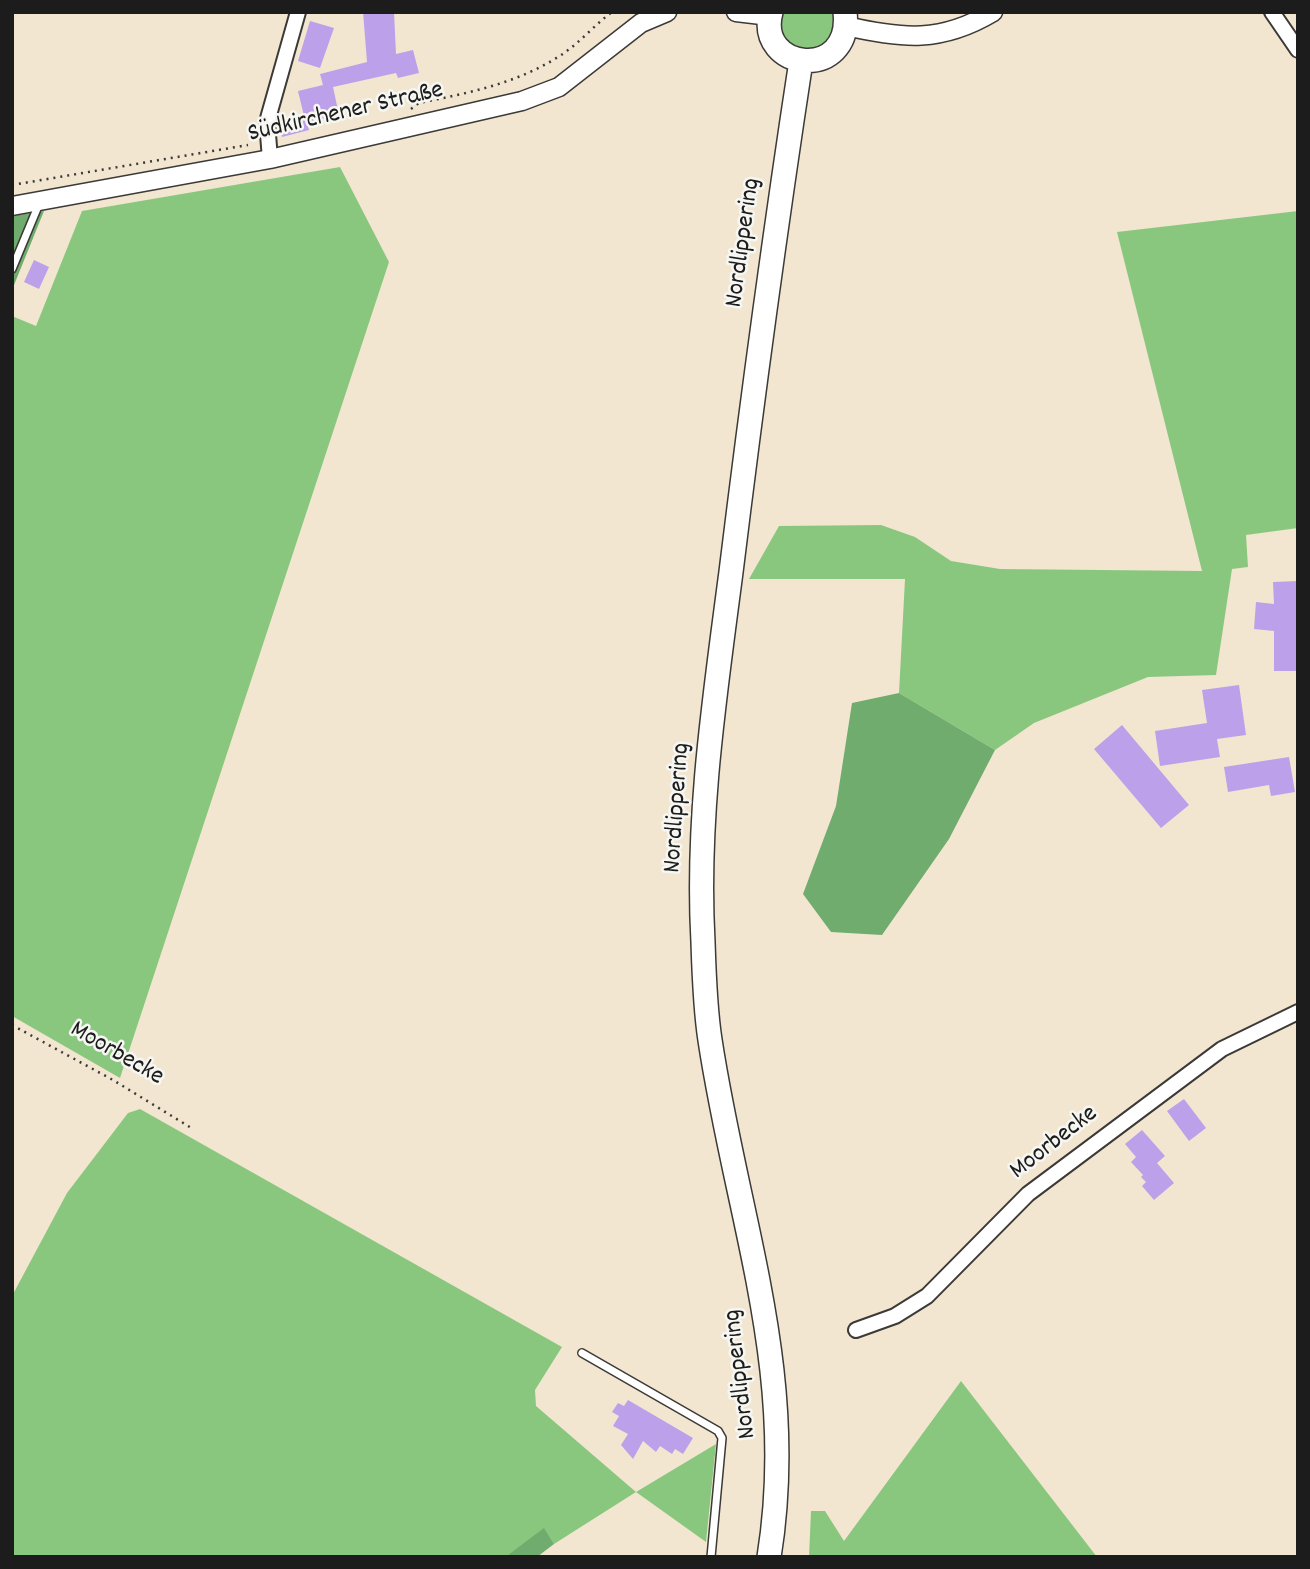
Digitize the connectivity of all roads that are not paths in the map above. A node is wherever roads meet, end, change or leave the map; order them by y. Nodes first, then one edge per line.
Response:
1 (298, 12) edge
2 (667, 12) edge
3 (736, 12) edge
4 (993, 12) edge
5 (1272, 12) edge
6 (770, 14) edge
7 (846, 19) edge
8 (1298, 50) edge
9 (801, 61) junction
10 (269, 151) junction
11 (40, 200) junction
12 (12, 206) edge
13 (12, 269) edge
14 (1298, 1012) edge
15 (856, 1330) dead end
16 (582, 1353) dead end
17 (711, 1557) edge
18 (769, 1557) edge

1 - 10 street
2 - 10 street, Südkirchener Straße
3 - 6 street
4 - 7 street
5 - 8 street
6 - 9 main road
7 - 9 main road
9 - 18 main road, Nordlippering
10 - 11 street, Südkirchener Straße
11 - 12 street, Südkirchener Straße
11 - 13 lane
14 - 15 street, Moorbecke
16 - 17 lane

